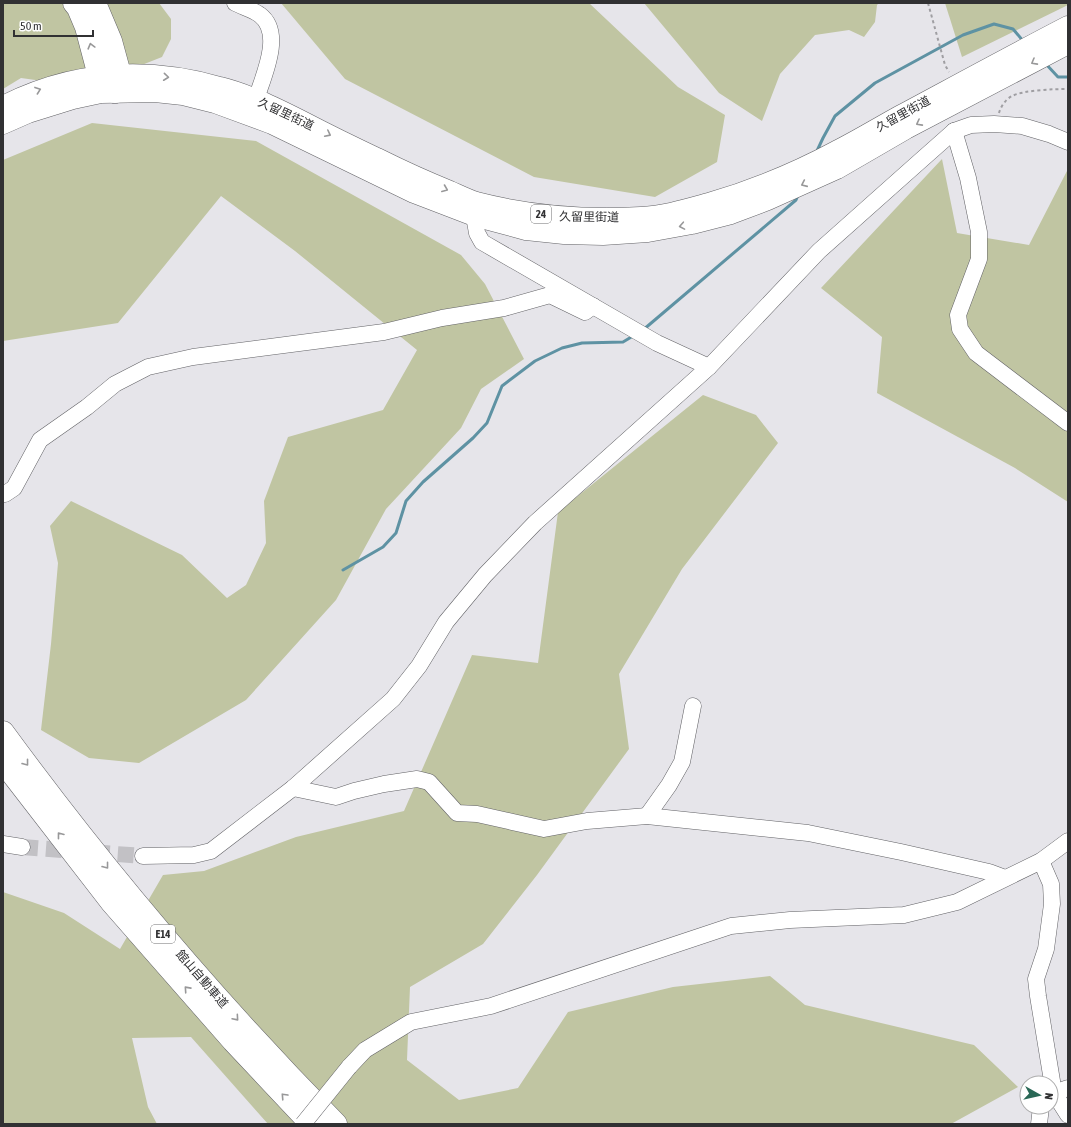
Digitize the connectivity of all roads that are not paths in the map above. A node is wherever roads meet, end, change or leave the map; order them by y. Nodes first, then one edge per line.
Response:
1 (74, 3) edge
2 (95, 3) edge
3 (235, 3) edge
4 (1068, 26) edge
5 (1068, 44) edge
6 (111, 80) junction
7 (256, 99) junction
8 (3, 106) edge
9 (3, 124) edge
10 (954, 132) junction
11 (1068, 142) edge
12 (474, 216) junction
13 (593, 306) junction
14 (709, 367) junction
15 (1068, 424) edge
16 (3, 494) edge
17 (693, 706) dead end
18 (3, 732) edge
19 (3, 762) edge
20 (293, 788) junction
21 (647, 816) junction
22 (1068, 841) edge
23 (3, 844) edge
24 (22, 847) tunnel mouth
25 (143, 856) tunnel mouth
26 (1041, 861) junction
27 (1004, 878) junction
28 (1055, 1075) edge
29 (1059, 1093) edge
30 (1068, 1115) edge
31 (303, 1124) edge
32 (311, 1124) edge
33 (336, 1124) edge

6 -> 1 highway
2 - 6 highway
3 - 7 street
7 -> 4 main road, 久留里街道 / 24
5 -> 12 main road, 久留里街道 / 24
6 -> 7 main road, 久留里街道 / 24
8 -> 6 main road, 久留里街道 / 24
6 - 9 main road, 久留里街道 / 24
6 - 12 main road, 久留里街道 / 24
10 - 11 street
10 - 14 street
10 - 15 street
12 - 13 street
13 - 14 street
13 - 16 street
14 - 20 street
17 - 21 street
18 -> 33 highway, 館山自動車道 / E14
32 -> 19 highway, 館山自動車道 / E14
20 - 21 street
20 - 25 street
21 - 27 street
22 - 26 street
23 - 24 street
26 - 27 street
26 - 28 street
27 - 31 street, bridge
29 - 30 street

